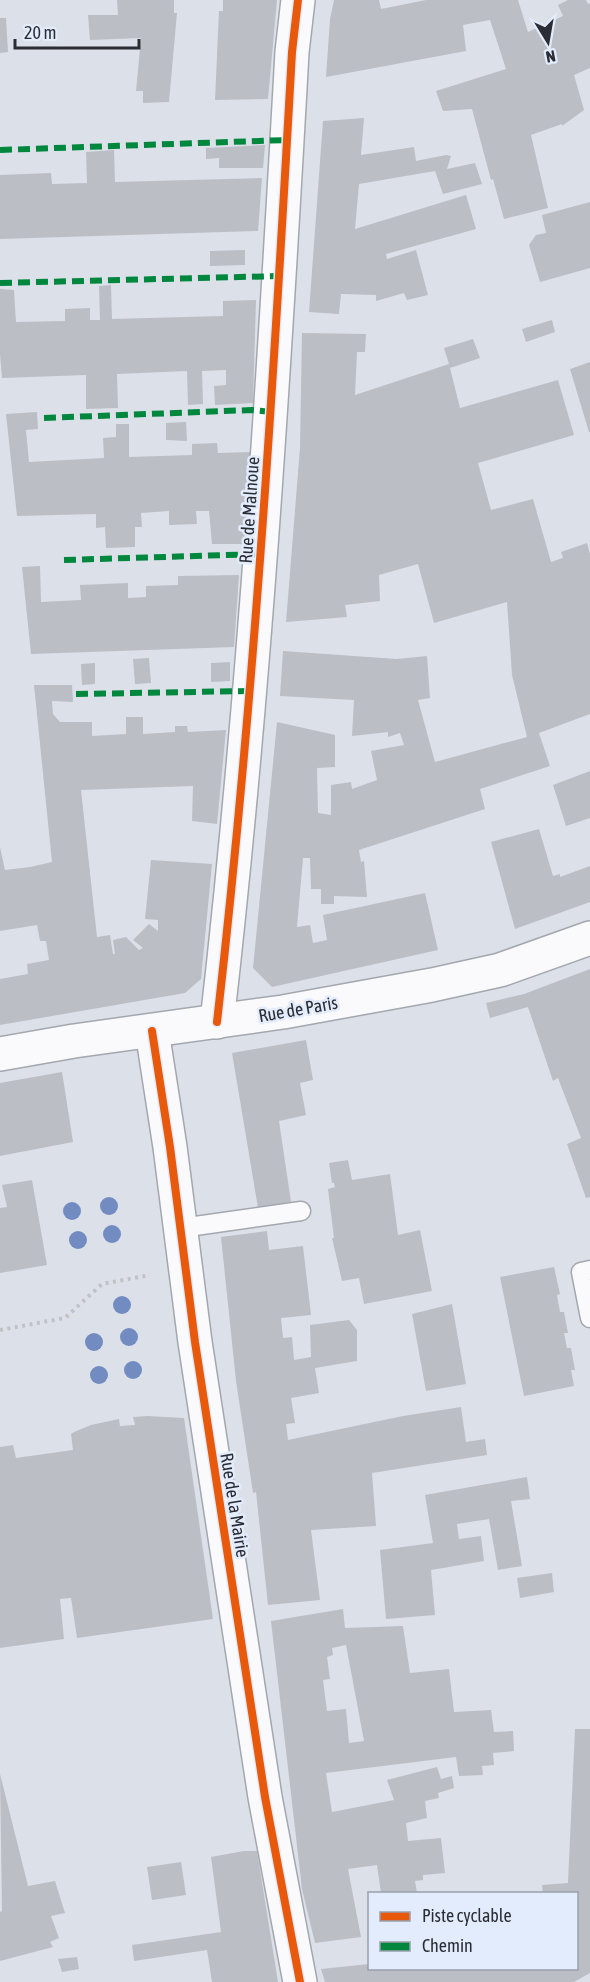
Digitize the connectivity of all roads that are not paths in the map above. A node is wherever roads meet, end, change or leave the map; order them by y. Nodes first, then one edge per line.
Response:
1 (298, 0) edge
2 (590, 938) edge
3 (217, 1022) junction
4 (152, 1031) junction
5 (0, 1054) edge
6 (301, 1210) dead end
7 (181, 1228) junction
8 (590, 1270) edge
9 (590, 1318) edge
10 (300, 1982) edge

1 - 3 street, Rue de Malnoue
2 - 3 street, Rue de Paris
3 - 4 street, Rue de Paris
4 - 5 street, Rue de Paris
4 - 7 street, Rue de la Mairie
6 - 7 lane
7 - 10 street, Rue de la Mairie
8 - 9 lane

